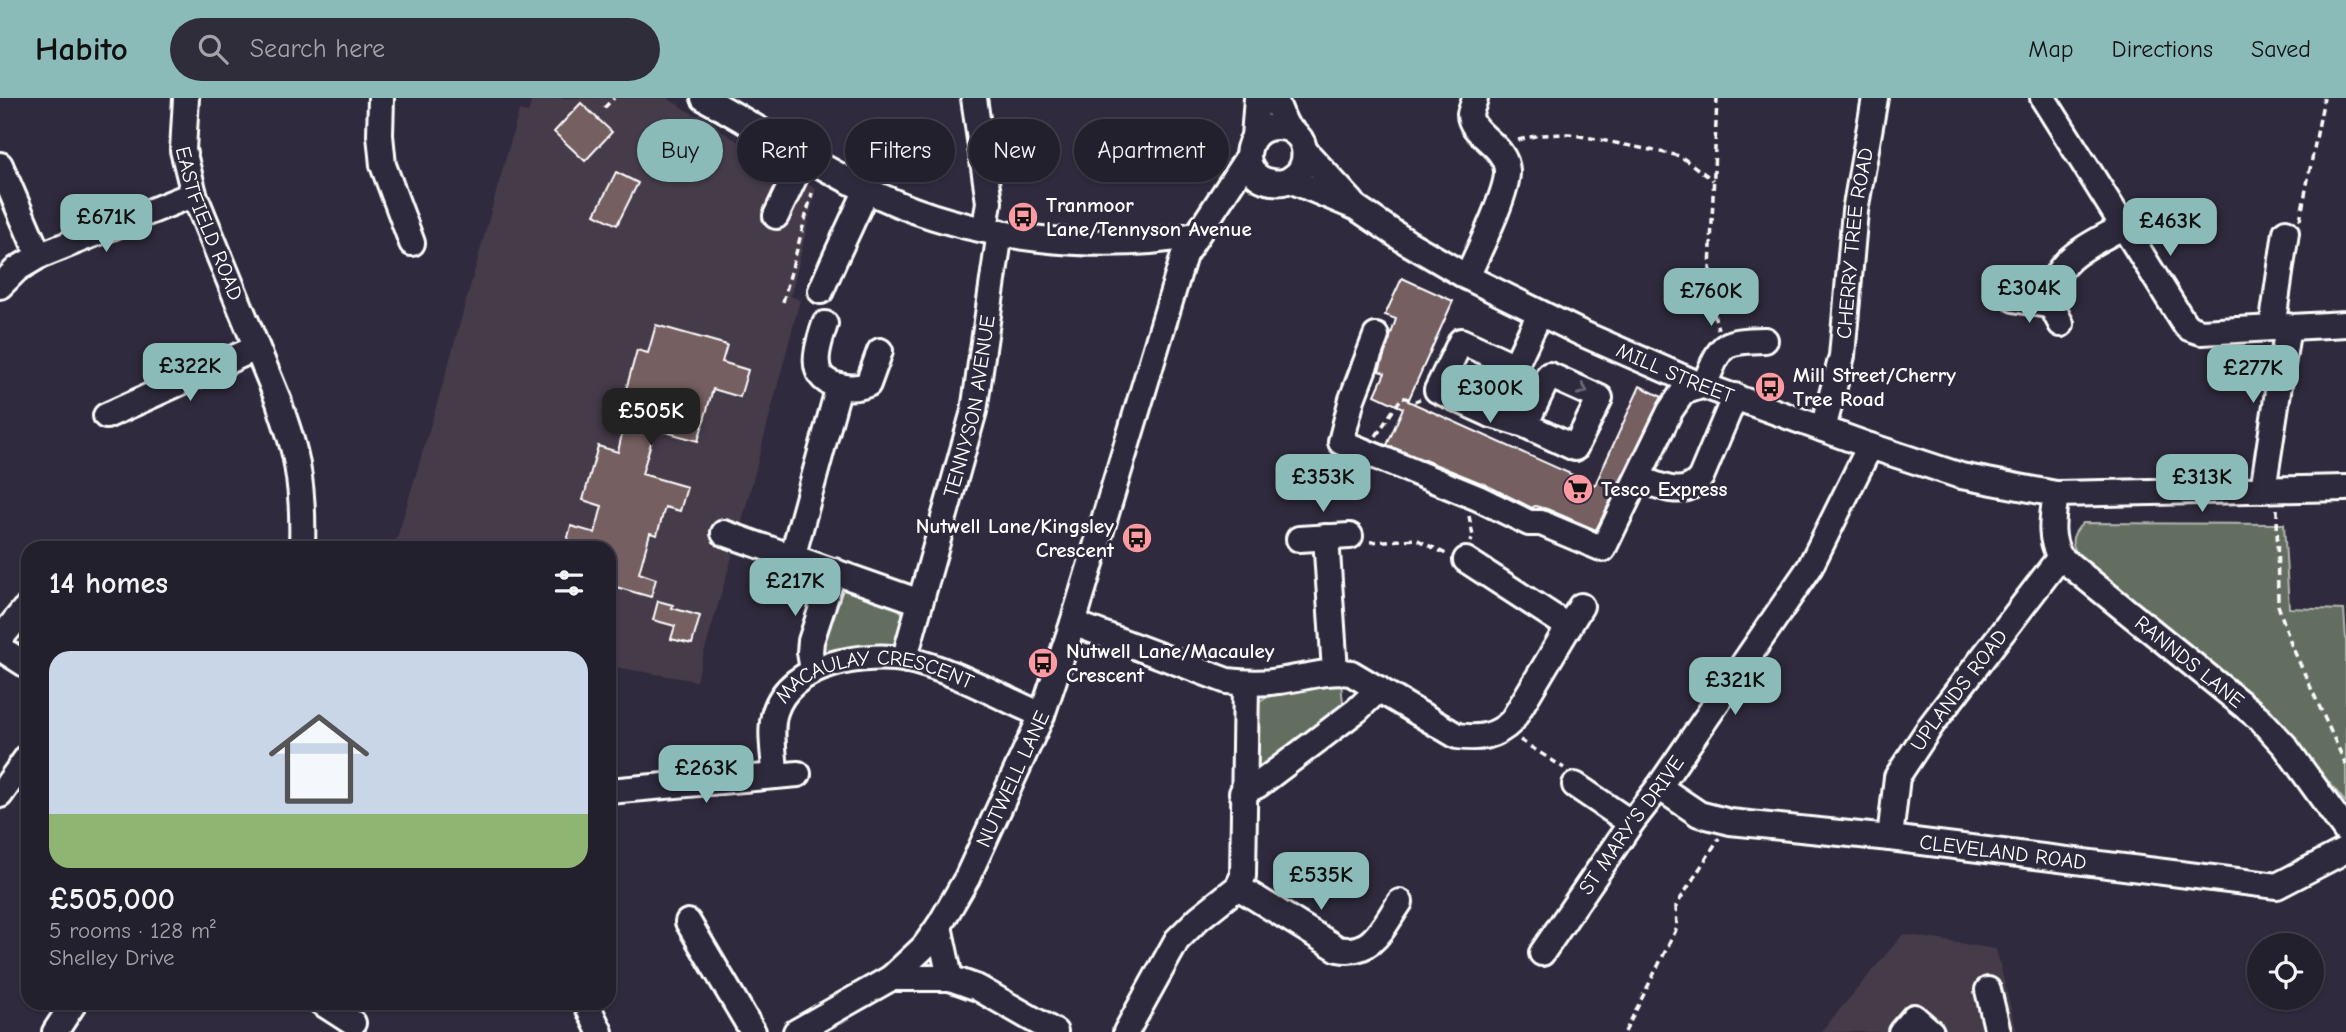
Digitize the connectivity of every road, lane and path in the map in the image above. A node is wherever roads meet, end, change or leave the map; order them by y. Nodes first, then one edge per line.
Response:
1 (186, 98) edge
2 (381, 98) edge
3 (614, 98) edge
4 (974, 98) edge
5 (1257, 98) edge
6 (1274, 98) edge
7 (1475, 98) edge
8 (1717, 98) edge
9 (1875, 98) edge
10 (2043, 98) edge
11 (2324, 98) edge
12 (710, 99) edge
13 (604, 108) dead end
14 (744, 119) edge
15 (1289, 129) junction
16 (1495, 146) junction
17 (1251, 147) junction
18 (1305, 152) junction
19 (0, 164) edge
20 (831, 169) edge
21 (1713, 180) junction
22 (797, 182) edge
23 (807, 182) edge
24 (1285, 182) junction
25 (867, 189) junction
26 (194, 194) junction
27 (1357, 208) junction
28 (776, 216) dead end
29 (1203, 226) junction
30 (2124, 226) junction
31 (992, 230) junction
32 (2286, 232) joint
33 (412, 243) dead end
34 (39, 256) junction
35 (1467, 277) junction
36 (0, 286) edge
37 (821, 290) dead end
38 (2014, 299) dead end
39 (783, 302) dead end
40 (1540, 313) junction
41 (2345, 319) edge
42 (825, 324) dead end
43 (2280, 327) junction
44 (1376, 336) dead end
45 (1765, 340) dead end
46 (1724, 347) junction
47 (256, 348) junction
48 (880, 351) dead end
49 (1515, 366) junction
50 (1704, 385) junction
51 (839, 386) junction
52 (1437, 390) junction
53 (1735, 396) junction
54 (1485, 411) junction
55 (106, 416) dead end
56 (1525, 425) dead end
57 (1823, 429) junction
58 (1870, 446) junction
59 (1365, 452) junction
60 (1638, 478) junction
61 (2346, 488) edge
62 (2270, 490) junction
63 (2056, 494) junction
64 (1478, 499) junction
65 (724, 533) dead end
66 (1338, 536) junction
67 (1299, 538) dead end
68 (302, 541) edge
69 (2060, 557) junction
70 (792, 558) junction
71 (1466, 560) junction
72 (834, 571) junction
73 (920, 603) junction
74 (21, 614) edge
75 (1073, 623) junction
76 (0, 639) edge
77 (0, 648) edge
78 (907, 660) junction
79 (21, 662) edge
80 (813, 670) junction
81 (1335, 671) junction
82 (1246, 683) junction
83 (1379, 689) junction
84 (1042, 715) junction
85 (1503, 729) junction
86 (2346, 765) edge
87 (21, 766) edge
88 (1575, 785) joint
89 (1659, 787) junction
90 (616, 790) edge
91 (1242, 793) junction
92 (0, 795) edge
93 (1630, 822) junction
94 (1730, 822) junction
95 (2346, 831) edge
96 (1890, 838) junction
97 (2346, 850) edge
98 (1238, 887) junction
99 (1387, 908) dead end
100 (688, 922) dead end
101 (939, 926) junction
102 (1542, 953) dead end
103 (891, 978) junction
104 (950, 978) junction
105 (1988, 989) dead end
106 (70, 1010) edge
107 (333, 1010) edge
108 (589, 1010) edge
109 (353, 1023) dead end
110 (58, 1031) edge
111 (600, 1032) edge
112 (753, 1032) edge
113 (796, 1032) edge
114 (1055, 1032) edge
115 (1126, 1032) edge
116 (1625, 1032) edge
117 (1901, 1032) edge
118 (1931, 1032) edge
119 (1998, 1032) edge

1 - 26 street, EASTFIELD ROAD
2 - 33 street
3 - 13 path
4 - 31 street, TENNYSON AVENUE
5 - 17 street
6 - 15 street
7 - 16 street
8 - 21 path
9 - 57 street, CHERRY TREE ROAD
10 - 30 street
11 - 32 path
12 - 14 street
15 - 17 street
15 - 18 street
16 - 21 path
16 - 35 street
17 - 24 street
17 - 29 street, NUTWELL LANE
18 - 24 street
18 - 27 street, MILL STREET
19 - 34 street
20 - 25 street
21 - 46 path
22 - 28 street
23 - 39 path
24 - 27 street, MILL STREET
24 - 29 street
25 - 31 street
25 - 37 street
26 - 34 street
26 - 47 street, EASTFIELD ROAD
27 - 35 street, MILL STREET
29 - 31 street
29 - 75 street, NUTWELL LANE
30 - 38 street
30 - 43 street
31 - 73 street, TENNYSON AVENUE
32 - 43 street
34 - 36 street
35 - 40 street, MILL STREET
40 - 49 street
40 - 50 street, MILL STREET
41 - 43 street
42 - 51 street
43 - 62 street
44 - 59 street
45 - 46 street
46 - 50 street
47 - 55 street
47 - 68 street, EASTFIELD ROAD
48 - 51 street
49 - 52 street
49 - 54 street
50 - 53 street, MILL STREET
50 - 60 street
51 - 70 street
52 - 54 street
52 - 59 path
53 - 57 street, MILL STREET
53 - 60 street
54 - 56 street
57 - 58 street, MILL STREET
58 - 63 street, MILL STREET
58 - 89 street, ST MARY'S DRIVE
59 - 64 street
60 - 64 street
61 - 62 street, MILL STREET
62 - 63 street, MILL STREET
62 - 86 path
63 - 69 street
64 - 71 path
65 - 70 street
66 - 67 street
66 - 71 path
66 - 81 street
69 - 95 street, RANNDS LANE
69 - 96 street, UPLANDS ROAD
70 - 72 street
71 - 85 street
72 - 73 street
72 - 80 street
73 - 78 street, TENNYSON AVENUE
74 - 76 street
75 - 82 street
75 - 84 street, NUTWELL LANE
77 - 79 street
78 - 80 street, MACAULAY CRESCENT
78 - 84 street, MACAULAY CRESCENT
80 - 90 street, MACAULAY CRESCENT
81 - 82 street
81 - 83 street
82 - 91 street
83 - 85 street
83 - 91 street
84 - 101 street, NUTWELL LANE
85 - 88 path
87 - 92 street
88 - 93 street
89 - 93 street, ST MARY'S DRIVE
89 - 94 street, CLEVELAND ROAD
91 - 98 street
93 - 102 street, ST MARY'S DRIVE
94 - 96 street, CLEVELAND ROAD
94 - 116 path
96 - 97 street, CLEVELAND ROAD
98 - 99 street
98 - 115 street
100 - 112 street
101 - 103 street, NUTWELL LANE
101 - 104 street
103 - 104 street
103 - 113 street, NUTWELL LANE
104 - 114 street
105 - 119 street
106 - 110 street
107 - 109 street
108 - 111 street
117 - 118 street

